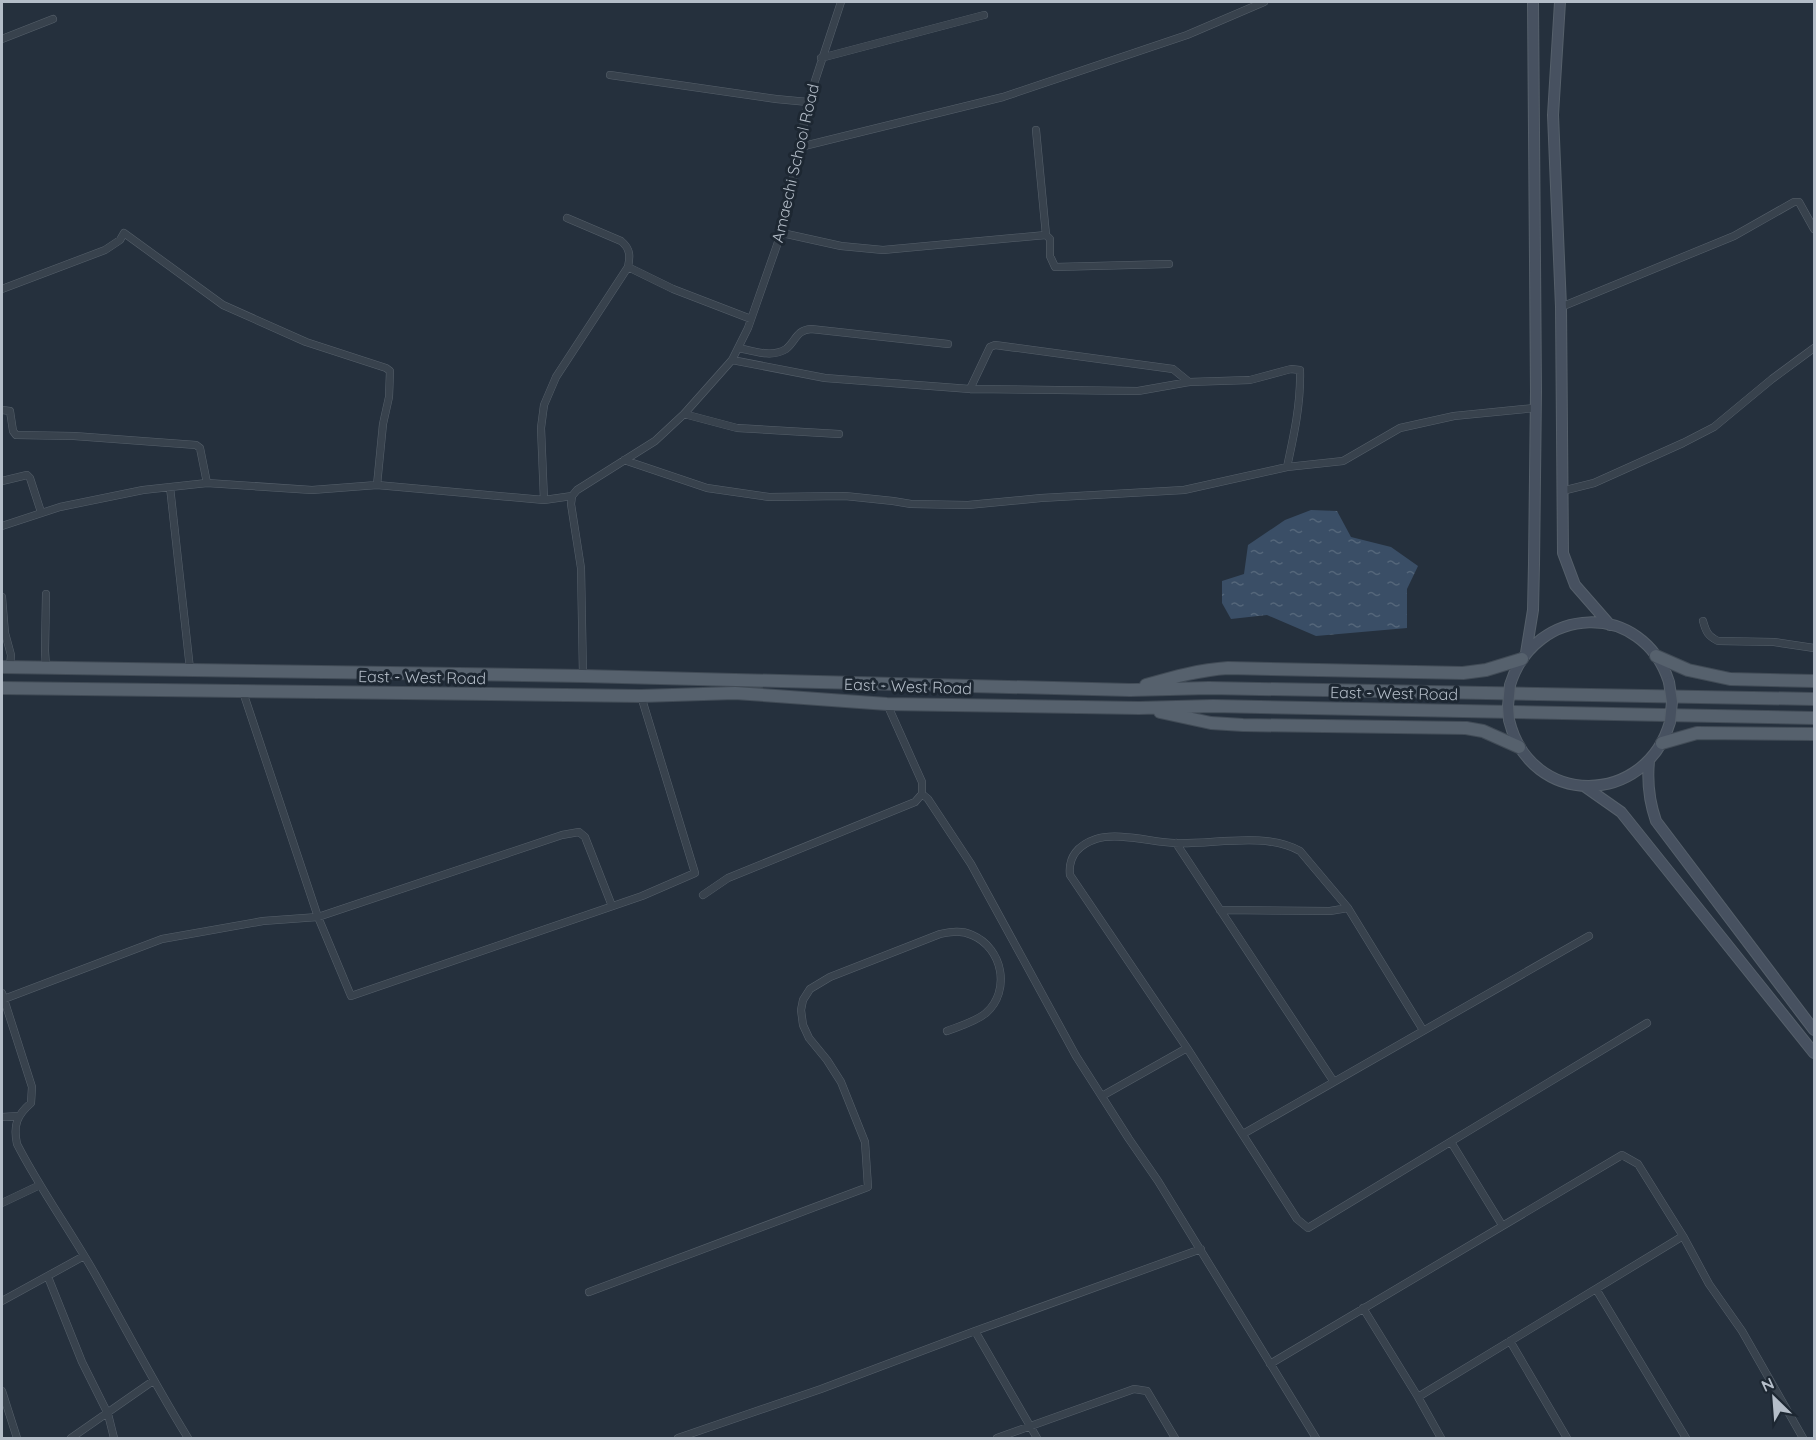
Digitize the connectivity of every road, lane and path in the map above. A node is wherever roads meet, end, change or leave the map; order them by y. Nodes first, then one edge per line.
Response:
1 (841, 2) edge
2 (1264, 2) edge
3 (1533, 2) edge
4 (1560, 2) edge
5 (984, 15) dead end
6 (53, 19) dead end
7 (2, 39) edge
8 (821, 58) junction
9 (610, 75) dead end
10 (808, 102) junction
11 (1036, 130) dead end
12 (800, 147) junction
13 (567, 218) dead end
14 (1815, 229) edge
15 (782, 233) junction
16 (1046, 235) junction
17 (1168, 264) dead end
18 (628, 267) junction
19 (2, 289) edge
20 (1561, 307) junction
21 (751, 319) junction
22 (948, 344) dead end
23 (739, 348) junction
24 (1815, 348) edge
25 (732, 360) junction
26 (1189, 382) junction
27 (970, 389) junction
28 (1535, 408) junction
29 (2, 410) edge
30 (684, 414) junction
31 (839, 434) dead end
32 (624, 460) junction
33 (1287, 467) junction
34 (2, 481) edge
35 (207, 483) junction
36 (377, 485) junction
37 (170, 488) junction
38 (1562, 491) junction
39 (572, 496) junction
40 (544, 500) junction
41 (41, 512) junction
42 (2, 526) edge
43 (46, 594) dead end
44 (2, 597) edge
45 (1703, 621) dead end
46 (1610, 624) junction
47 (1815, 648) edge
48 (1524, 656) junction
49 (1656, 656) junction
50 (6, 667) edge
51 (46, 667) junction
52 (190, 669) junction
53 (583, 676) junction
54 (1815, 681) edge
55 (2, 688) edge
56 (1130, 690) junction
57 (243, 692) junction
58 (641, 696) junction
59 (1815, 699) edge
60 (887, 704) junction
61 (1138, 708) junction
62 (1815, 718) edge
63 (1815, 734) edge
64 (1662, 743) junction
65 (1519, 747) junction
66 (1649, 761) junction
67 (1584, 786) junction
68 (922, 794) junction
69 (1176, 843) junction
70 (703, 895) dead end
71 (612, 906) junction
72 (1348, 908) junction
73 (1220, 910) junction
74 (318, 916) junction
75 (1588, 936) dead end
76 (3, 996) edge
77 (10, 1016) junction
78 (2, 1019) edge
79 (1647, 1023) dead end
80 (1814, 1027) edge
81 (1423, 1030) junction
82 (947, 1031) dead end
83 (1187, 1047) junction
84 (1815, 1053) edge
85 (1334, 1082) junction
86 (1102, 1096) junction
87 (18, 1116) junction
88 (2, 1117) edge
89 (1243, 1134) junction
90 (1450, 1142) junction
91 (40, 1185) junction
92 (2, 1203) edge
93 (1503, 1225) junction
94 (1683, 1236) junction
95 (1201, 1249) junction
96 (84, 1256) junction
97 (48, 1277) junction
98 (1596, 1289) junction
99 (589, 1292) dead end
100 (2, 1301) edge
101 (1363, 1308) junction
102 (975, 1331) junction
103 (1510, 1341) junction
104 (1270, 1364) junction
105 (153, 1381) junction
106 (2, 1391) edge
107 (1418, 1397) junction
108 (108, 1414) junction
109 (1030, 1426) junction
110 (17, 1438) edge
111 (71, 1438) edge
112 (114, 1438) edge
113 (188, 1438) edge
114 (678, 1438) edge
115 (997, 1438) edge
116 (1037, 1438) edge
117 (1175, 1438) edge
118 (1316, 1438) edge
119 (1441, 1438) edge
120 (1567, 1438) edge
121 (1686, 1438) edge
122 (1803, 1438) edge

1 - 8 street, Amaechi School Road
2 - 12 street
3 - 28 main road
4 - 20 main road
5 - 8 street
6 - 7 street
8 - 10 street, Amaechi School Road
9 - 10 street
10 - 12 street, Amaechi School Road
11 - 16 street
12 - 15 street, Amaechi School Road
13 - 18 street
14 - 20 street
15 - 16 street
15 - 21 street, Amaechi School Road
16 - 17 street
18 - 21 street
18 - 40 street
19 - 36 street
20 - 38 main road
21 - 23 street, Amaechi School Road
22 - 23 street
23 - 25 street, Amaechi School Road
24 - 38 street
25 - 27 street
25 - 30 street, Amaechi School Road
26 - 27 street
26 - 27 street
26 - 33 street
28 - 33 street
28 - 48 main road
29 - 35 street
30 - 31 street
30 - 32 street, Amaechi School Road
32 - 33 street
32 - 39 street, Amaechi School Road
34 - 41 street
35 - 36 street
35 - 37 street
36 - 40 street
37 - 41 street
37 - 52 street
38 - 46 main road
39 - 40 street
39 - 53 street
41 - 42 street
43 - 51 street
44 - 50 street
45 - 47 street
46 - 48 main road
46 - 49 main road
48 - 56 main road
48 - 65 main road, bridge
49 - 54 main road
49 - 64 main road, bridge
50 - 51 main road, East - West Road
51 - 52 main road, East - West Road
52 - 53 main road, East - West Road
53 - 56 main road, East - West Road
55 - 57 main road, East - West Road
56 - 59 main road, East - West Road
57 - 58 main road, East - West Road
57 - 74 street
58 - 60 main road, East - West Road
58 - 71 street
60 - 61 main road, East - West Road
60 - 68 street
61 - 62 main road, East - West Road
61 - 65 main road
63 - 64 main road
64 - 66 main road
65 - 67 main road
66 - 67 main road
66 - 80 main road
67 - 84 main road
68 - 70 street
68 - 86 street
69 - 72 street
69 - 73 street
69 - 83 street
71 - 74 street
71 - 74 street
72 - 73 street
72 - 81 street
73 - 85 street
74 - 76 street
75 - 81 street
76 - 77 street
77 - 78 street
77 - 87 street
79 - 90 street
81 - 85 street
82 - 99 street
83 - 86 street
83 - 89 street
85 - 89 street
86 - 95 street
87 - 88 street
87 - 91 street
89 - 90 street
90 - 93 street
91 - 92 street
91 - 96 street
93 - 94 street
93 - 101 street
94 - 98 street
94 - 122 street
95 - 102 street
95 - 104 street
96 - 97 street
96 - 105 street
97 - 100 street
97 - 108 street
98 - 103 street
98 - 121 street
101 - 104 street
101 - 107 street
102 - 109 street
102 - 114 street
103 - 107 street
103 - 120 street
104 - 118 street
105 - 108 street
105 - 113 street
106 - 110 street
107 - 119 street
108 - 111 street
108 - 112 street
109 - 115 street
109 - 116 street
109 - 117 street

